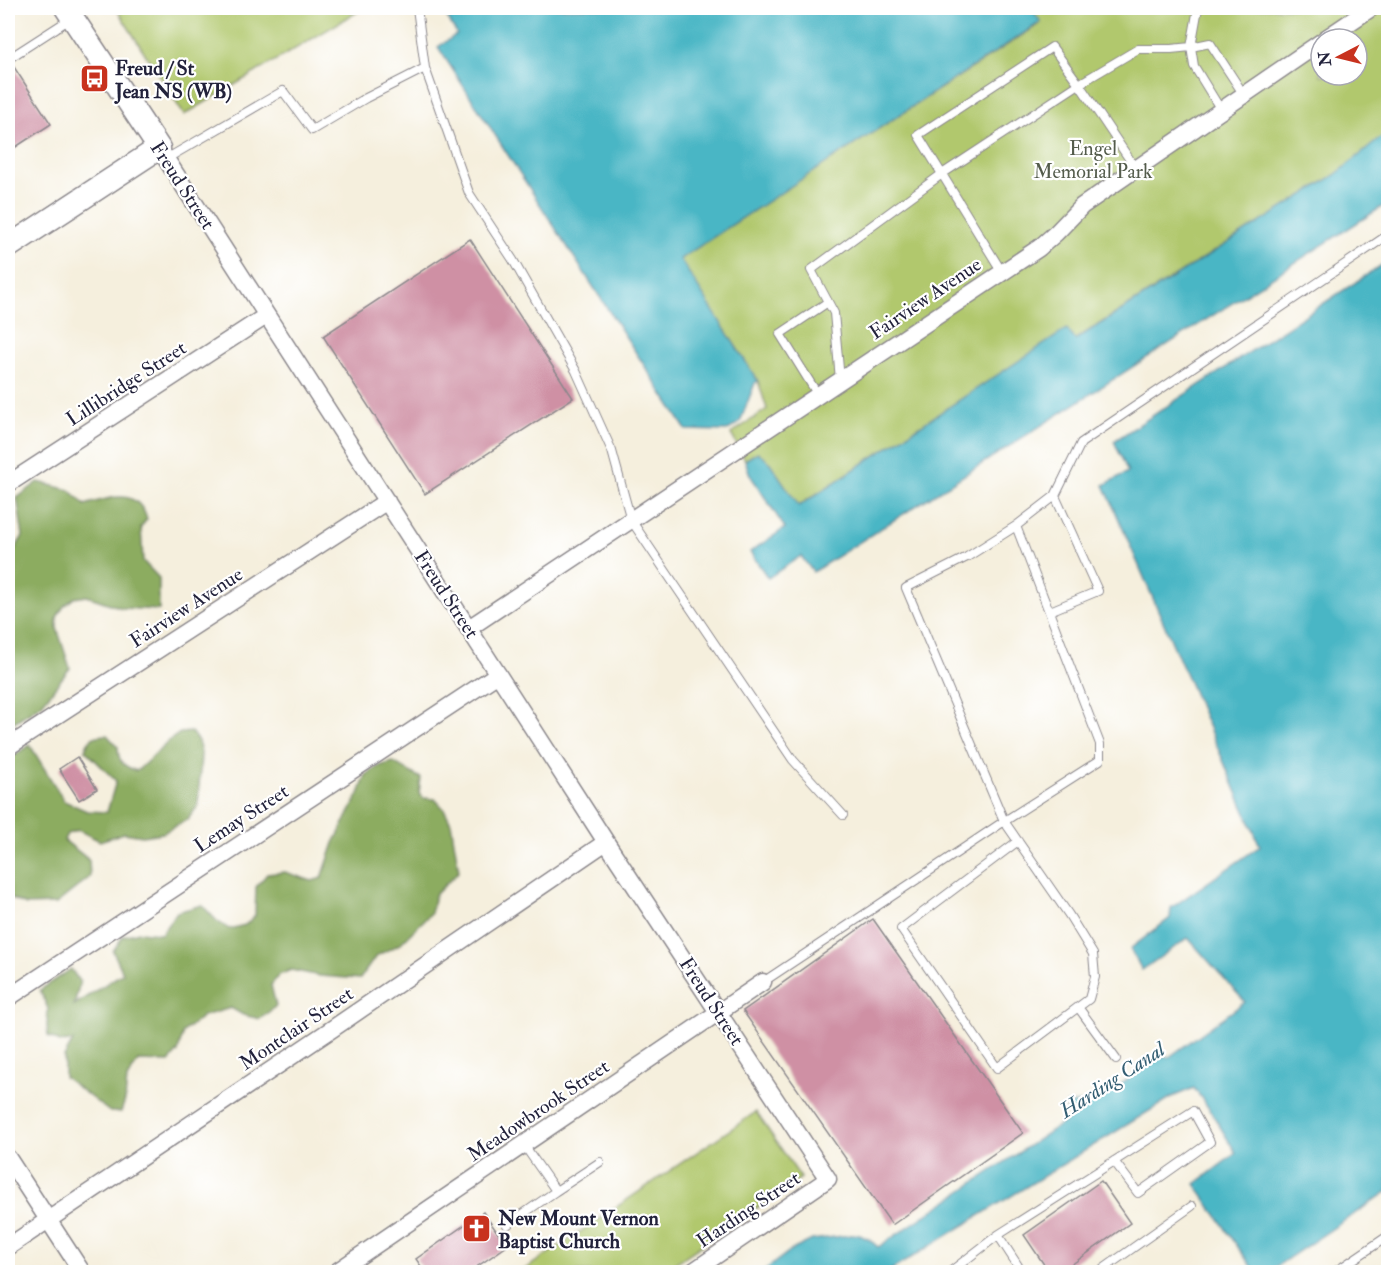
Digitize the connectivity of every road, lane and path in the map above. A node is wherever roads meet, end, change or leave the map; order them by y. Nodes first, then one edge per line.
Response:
1 (417, 8) edge
2 (1198, 8) edge
3 (1371, 8) edge
4 (69, 12) edge
5 (1343, 27) edge
6 (1191, 47) junction
7 (1309, 50) edge
8 (8, 59) edge
9 (425, 68) junction
10 (1079, 84) junction
11 (1244, 95) junction
12 (1221, 111) junction
13 (162, 154) junction
14 (1136, 169) junction
15 (942, 174) junction
16 (1389, 236) edge
17 (8, 247) edge
18 (1002, 272) junction
19 (828, 302) junction
20 (266, 316) junction
21 (840, 380) junction
22 (818, 395) junction
23 (8, 484) edge
24 (1055, 496) junction
25 (387, 501) junction
26 (631, 520) junction
27 (1016, 526) junction
28 (1050, 611) junction
29 (469, 628) junction
30 (498, 674) junction
31 (8, 747) edge
32 (843, 815) dead end
33 (1004, 821) junction
34 (1018, 841) junction
35 (606, 842) junction
36 (763, 982) joint
37 (8, 998) edge
38 (1078, 1007) junction
39 (719, 1012) junction
40 (1116, 1059) dead end
41 (524, 1145) junction
42 (8, 1158) edge
43 (1114, 1161) junction
44 (600, 1162) dead end
45 (828, 1179) joint
46 (556, 1191) junction
47 (1192, 1206) dead end
48 (48, 1220) junction
49 (507, 1225) dead end
50 (998, 1235) junction
51 (1389, 1236) edge
52 (8, 1247) edge
53 (82, 1272) edge
54 (336, 1272) edge
55 (692, 1272) edge
56 (950, 1272) edge
57 (1022, 1272) edge
58 (1099, 1272) edge
59 (1335, 1272) edge

1 - 9 lane
2 - 6 lane
3 - 5 street
4 - 8 lane
4 - 13 street, Freud Street
6 - 10 lane
6 - 11 lane
6 - 12 lane
7 - 11 street, Fairview Avenue
9 - 13 lane
9 - 26 lane
10 - 14 lane
10 - 15 lane
10 - 15 lane
11 - 12 street, Fairview Avenue
12 - 14 street, Fairview Avenue
13 - 17 street
13 - 20 street, Freud Street
14 - 18 street, Fairview Avenue
15 - 18 lane
15 - 19 lane
16 - 24 lane
18 - 21 street, Fairview Avenue
19 - 21 lane
19 - 22 lane
20 - 23 street, Lillibridge Street
20 - 25 street, Freud Street
21 - 22 street, Fairview Avenue
22 - 26 street, Fairview Avenue
24 - 27 lane
24 - 28 lane
25 - 29 street, Freud Street
25 - 31 street, Fairview Avenue
26 - 29 street, Fairview Avenue
26 - 32 lane
27 - 28 lane
27 - 33 lane
28 - 33 lane
29 - 30 street, Freud Street
30 - 35 street, Freud Street
30 - 37 street, Lemay Street
33 - 34 lane
33 - 36 lane
34 - 38 lane
34 - 38 lane
35 - 39 street, Freud Street
35 - 48 street, Montclair Street
36 - 39 street, Meadowbrook Street
38 - 40 lane
39 - 41 street, Meadowbrook Street
39 - 45 street, Freud Street
41 - 46 lane
41 - 54 street, Meadowbrook Street
42 - 48 street
43 - 43 lane
43 - 50 lane
44 - 46 lane
45 - 55 street, Harding Street
46 - 49 lane
47 - 58 lane
48 - 52 street, Montclair Street
48 - 53 street
50 - 56 lane
50 - 57 lane
51 - 59 lane

